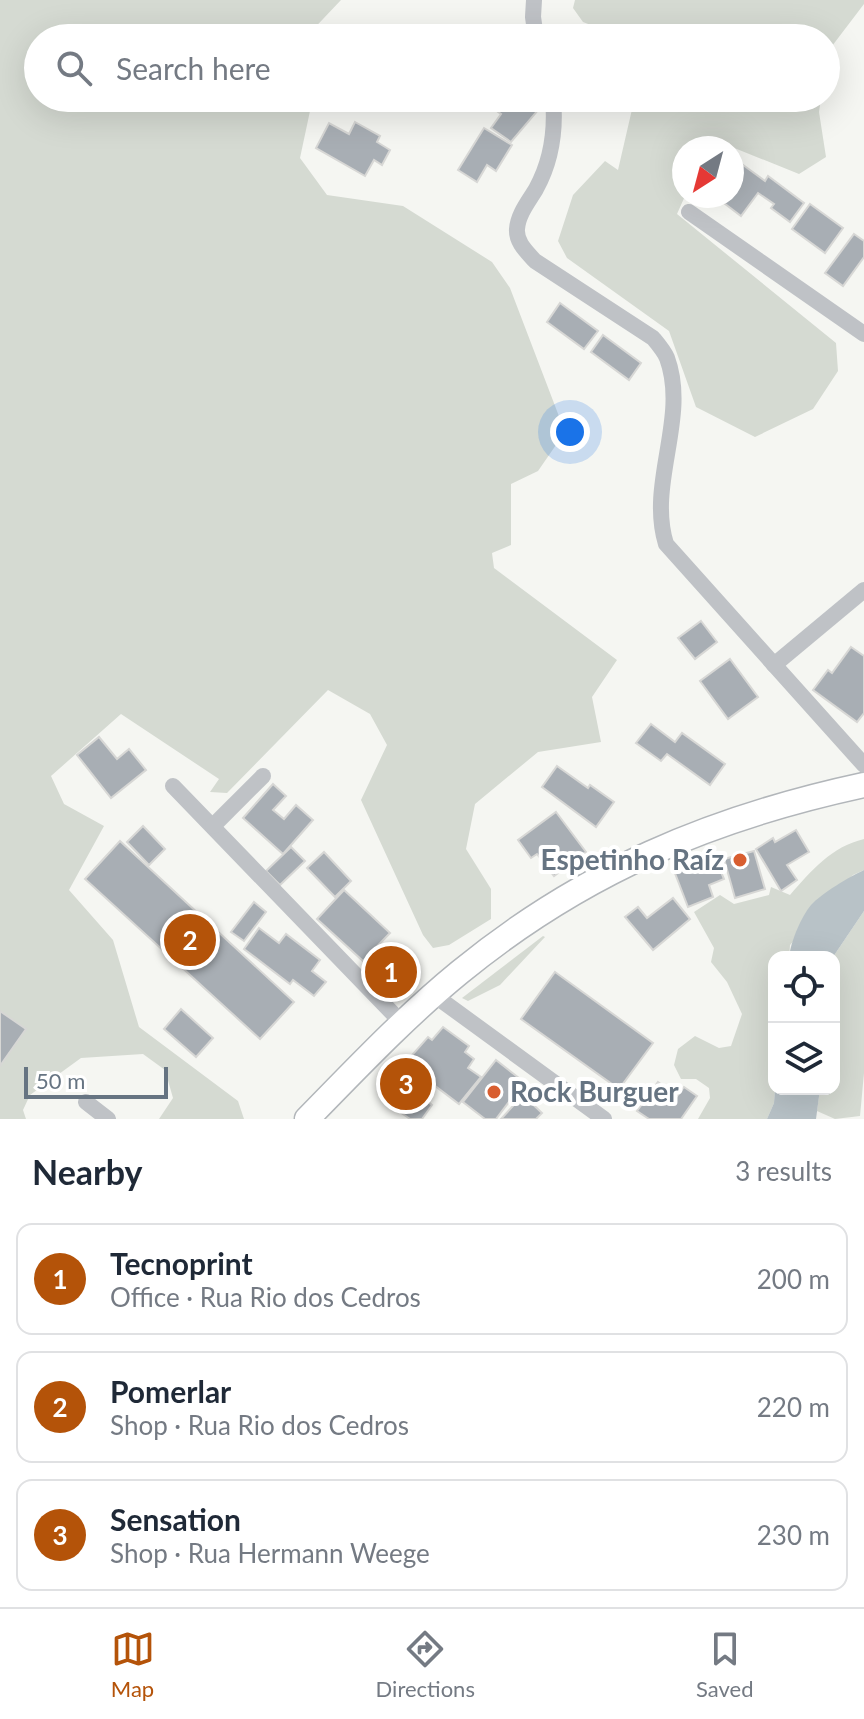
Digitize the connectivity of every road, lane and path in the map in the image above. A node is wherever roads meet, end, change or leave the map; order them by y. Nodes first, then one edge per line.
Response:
1 (534, 0) edge
2 (534, 24) edge
3 (553, 112) edge
4 (689, 212) dead end
5 (864, 334) edge
6 (864, 590) edge
7 (774, 665) junction
8 (864, 765) edge
9 (263, 776) dead end
10 (864, 785) edge
11 (173, 786) dead end
12 (213, 826) junction
13 (434, 995) junction
14 (403, 1024) junction
15 (86, 1102) dead end
16 (108, 1119) edge
17 (307, 1119) edge
18 (604, 1119) edge

1 - 2 street
3 - 7 street
4 - 5 street
6 - 7 street
7 - 8 street
9 - 12 street
10 - 13 main road
11 - 12 street
12 - 14 street
13 - 14 main road
13 - 18 street
14 - 17 main road
15 - 16 street

